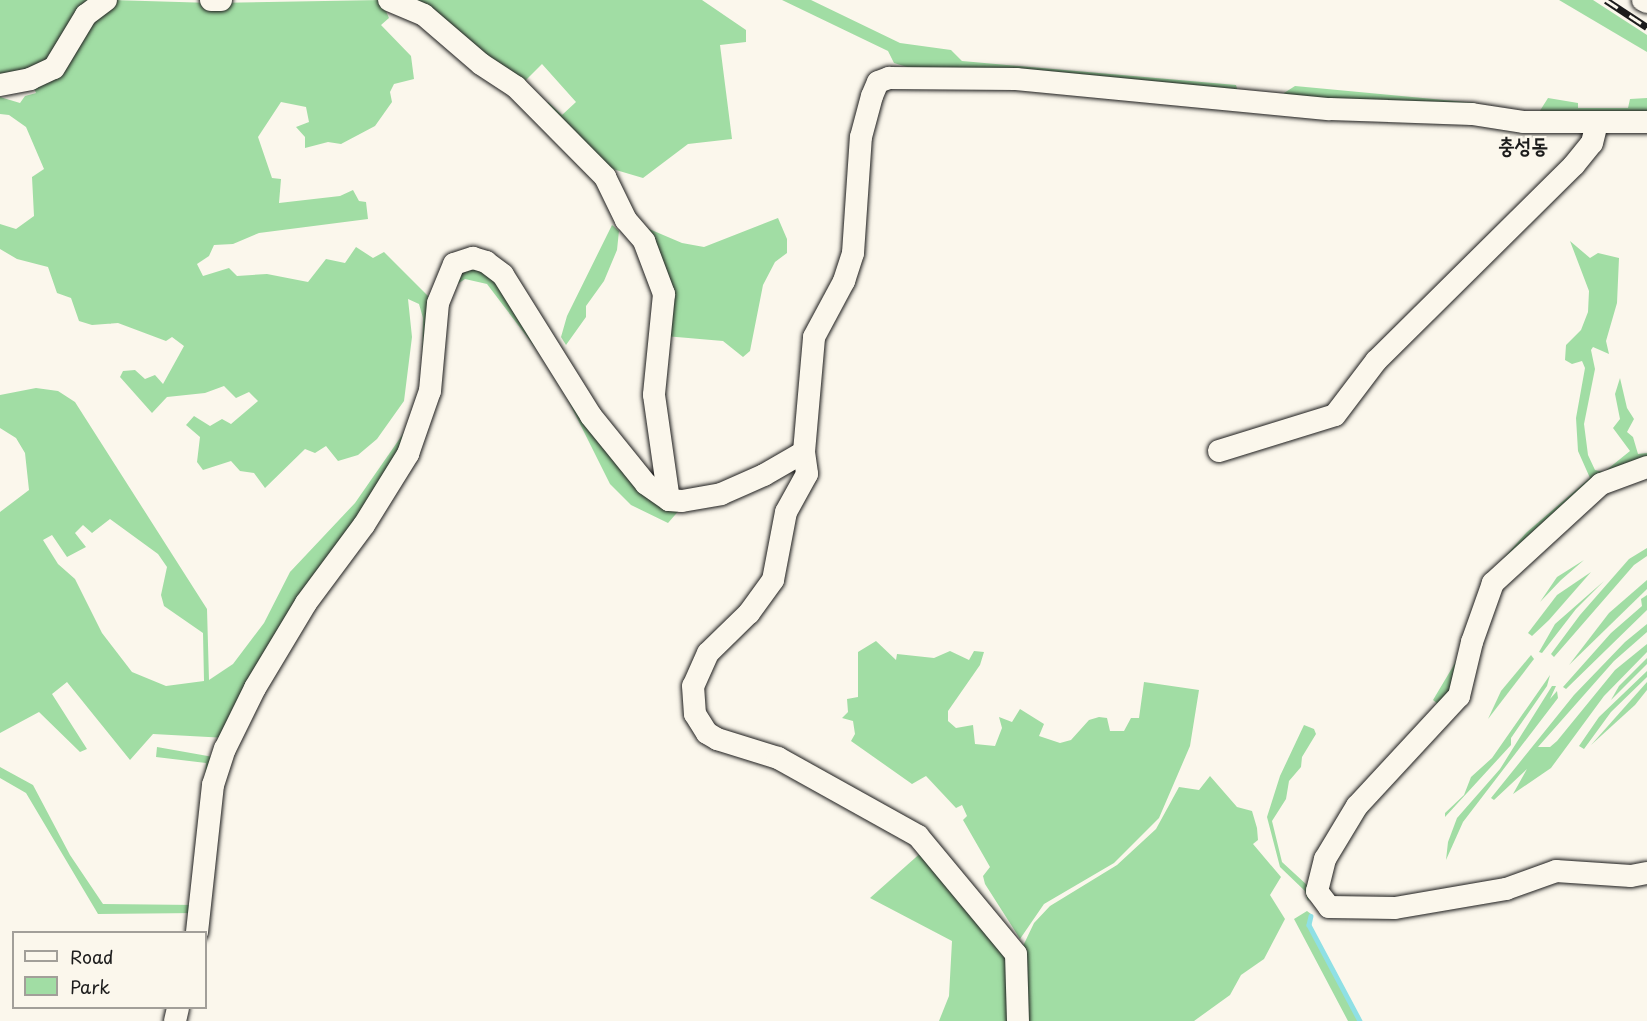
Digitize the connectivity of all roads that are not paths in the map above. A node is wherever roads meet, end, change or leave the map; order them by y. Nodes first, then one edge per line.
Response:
1 (106, 0) edge
2 (211, 0) edge
3 (221, 0) edge
4 (389, 0) edge
5 (1643, 0) edge
6 (1647, 2) edge
7 (0, 85) edge
8 (1647, 122) edge
9 (1597, 123) junction
10 (804, 452) junction
11 (1219, 452) dead end
12 (1647, 467) edge
13 (669, 500) junction
14 (1647, 873) edge
15 (197, 931) edge
16 (1018, 1021) edge

1 - 7 street
2 - 3 street
4 - 13 street
5 - 6 street
8 - 9 street
9 - 10 street
9 - 11 street
10 - 13 street
10 - 16 street
12 - 14 street
13 - 15 street

